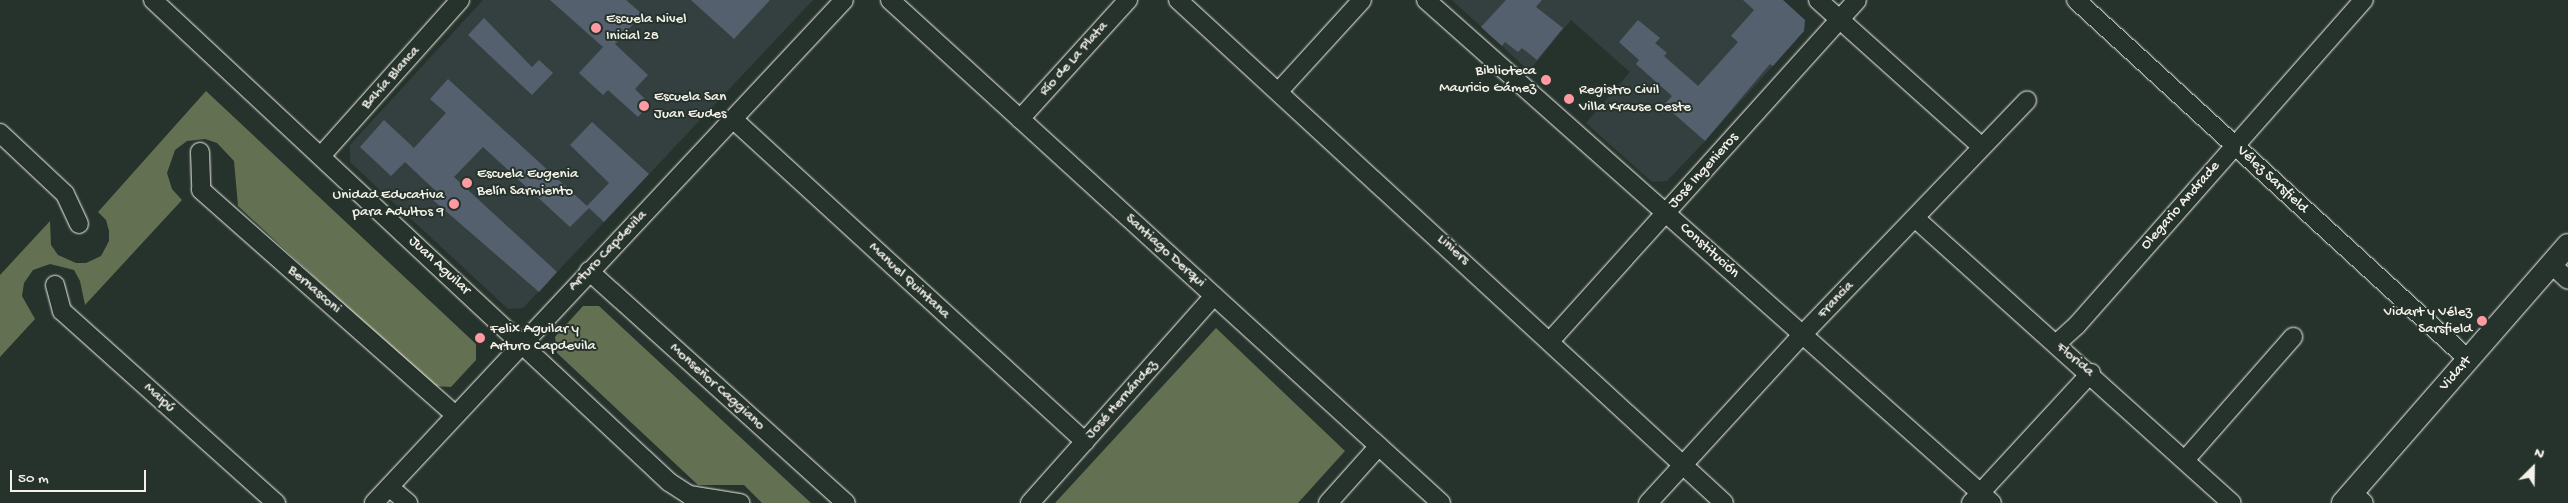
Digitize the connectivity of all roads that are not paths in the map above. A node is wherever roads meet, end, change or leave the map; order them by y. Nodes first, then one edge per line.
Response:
1 (152, 0) edge
2 (844, 0) edge
3 (890, 0) edge
4 (1128, 0) edge
5 (1178, 0) edge
6 (1362, 0) edge
7 (1426, 0) edge
8 (1818, 0) edge
9 (1857, 0) edge
10 (2076, 0) edge
11 (2364, 0) edge
12 (451, 3) edge
13 (1840, 19) junction
14 (1278, 91) junction
15 (2027, 100) dead end
16 (1020, 119) junction
17 (734, 120) junction
18 (0, 133) edge
19 (2234, 145) junction
20 (1982, 147) junction
21 (200, 152) dead end
22 (321, 156) junction
23 (1666, 213) junction
24 (1915, 218) junction
25 (79, 224) dead end
26 (2568, 245) edge
27 (2551, 264) junction
28 (589, 270) junction
29 (2568, 280) edge
30 (55, 285) dead end
31 (1214, 296) junction
32 (1802, 335) junction
33 (2293, 337) dead end
34 (1551, 340) junction
35 (522, 343) junction
36 (2056, 344) junction
37 (2469, 360) junction
38 (2090, 373) junction
39 (456, 415) junction
40 (1085, 442) junction
41 (1379, 446) junction
42 (2185, 460) junction
43 (1682, 465) junction
44 (389, 487) junction
45 (2353, 499) edge
46 (1981, 500) edge
47 (276, 503) edge
48 (374, 503) edge
49 (408, 503) edge
50 (740, 503) edge
51 (846, 503) edge
52 (1030, 503) edge
53 (1328, 503) edge
54 (1441, 503) edge
55 (1648, 503) edge
56 (1724, 503) edge
57 (2232, 503) edge

1 - 22 street, Juan Aguilar
2 - 17 street, Arturo Capdevila
3 - 16 street, Santiago Derqui
4 - 16 street, Río de La Plata
5 - 14 street, Liniers
6 - 14 street
7 - 23 street, Constitución
8 - 13 street
9 - 13 street, José Ingenieros
10 - 19 street, Vélez Sarsfield
11 - 19 street, Olegario Andrade
12 - 22 street, Bahía Blanca
13 - 20 street
13 - 23 street, José Ingenieros
14 - 34 street, Liniers
15 - 20 street, Francia
16 - 31 street, Santiago Derqui
17 - 28 street, Arturo Capdevila
17 - 40 street, Manuel Quintana
18 - 25 street
19 - 36 street, Olegario Andrade
19 - 37 street, Vélez Sarsfield
20 - 24 street, Francia
21 - 39 street, Bernasconi
22 - 35 street, Juan Aguilar
23 - 32 street, Constitución
23 - 34 street, José Ingenieros
24 - 32 street, Francia
24 - 36 street, Florida
26 - 27 street, Vidart
27 - 29 street
27 - 37 street, Vidart
28 - 35 street, Arturo Capdevila
28 - 51 street, Monseñor Caggiano
30 - 47 street, Maipú
31 - 40 street, José Hernández
31 - 41 street, Santiago Derqui
32 - 43 street, Francia
32 - 46 street, Constitución
33 - 42 street
34 - 43 street, Liniers
35 - 39 street, Arturo Capdevila
35 - 50 street, Juan Aguilar
36 - 38 street, Florida
37 - 45 street, Vidart
38 - 42 street, Florida
38 - 46 street
39 - 44 street, Arturo Capdevila
40 - 52 street, José Hernández
41 - 53 street
41 - 54 street, Santiago Derqui
42 - 57 street, Florida
43 - 55 street, Francia
43 - 56 street, Liniers
44 - 48 street, Arturo Capdevila
44 - 49 street

